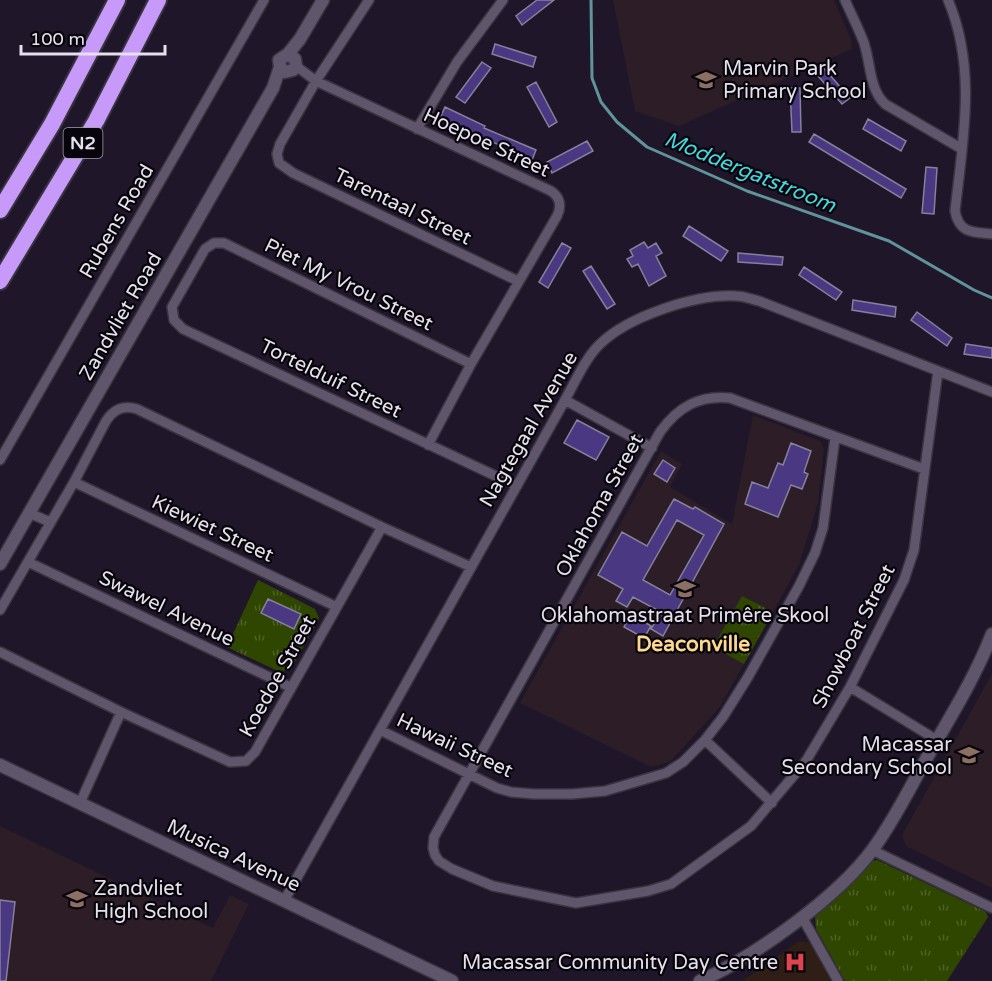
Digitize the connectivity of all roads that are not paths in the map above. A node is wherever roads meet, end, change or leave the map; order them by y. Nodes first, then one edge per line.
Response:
1 (117, 0) edge
2 (158, 0) edge
3 (264, 0) edge
4 (323, 0) edge
5 (369, 0) edge
6 (503, 0) edge
7 (845, 0) edge
8 (948, 0) edge
9 (290, 65) junction
10 (312, 78) junction
11 (417, 129) junction
12 (962, 149) junction
13 (0, 210) edge
14 (992, 234) edge
15 (210, 246) joint
16 (170, 268) junction
17 (188, 277) junction
18 (0, 281) edge
19 (518, 281) junction
20 (471, 364) junction
21 (938, 371) junction
22 (992, 392) edge
23 (565, 400) junction
24 (835, 438) junction
25 (428, 445) junction
26 (652, 448) junction
27 (0, 460) edge
28 (924, 469) junction
29 (74, 482) junction
30 (517, 486) junction
31 (29, 513) junction
32 (50, 522) junction
33 (382, 527) junction
34 (28, 562) junction
35 (0, 564) edge
36 (471, 567) junction
37 (337, 607) junction
38 (0, 610) edge
39 (992, 634) edge
40 (0, 652) edge
41 (290, 687) junction
42 (850, 687) junction
43 (121, 712) junction
44 (380, 730) junction
45 (705, 740) junction
46 (937, 740) junction
47 (0, 765) edge
48 (470, 774) junction
49 (772, 802) junction
50 (80, 803) junction
51 (432, 848) joint
52 (872, 850) junction
53 (284, 900) junction
54 (992, 908) edge
55 (802, 917) junction
56 (452, 981) edge
57 (700, 981) edge
58 (838, 981) edge

1 - 13 highway, N2
2 - 18 highway, N2
3 - 27 street, Rubens Road
4 - 9 street, Zandvliet Road
5 - 10 street
6 - 11 street
7 - 12 street
8 - 12 street
9 - 10 street, Hoepoe Street
9 - 16 street, Zandvliet Road
10 - 11 street, Hoepoe Street
10 - 19 street, Tarentaal Street
11 - 19 street, Hoepoe Street
12 - 14 street
15 - 17 street, Tortelduif Street
15 - 20 street, Piet My Vrou Street
16 - 17 street
16 - 31 street, Zandvliet Road
17 - 25 street, Tortelduif Street
19 - 20 street, Hoepoe Street
20 - 25 street, Hoepoe Street
21 - 22 street, Nagtegaal Avenue
21 - 23 street, Nagtegaal Avenue
21 - 28 street, Showboat Street
23 - 26 street
23 - 30 street, Nagtegaal Avenue
24 - 26 street, Oklahoma Street
24 - 28 street, Oklahoma Street
24 - 45 street, Hawaii Street
25 - 30 street, Tortelduif Street
26 - 48 street, Oklahoma Street
28 - 42 street, Showboat Street
29 - 32 street
29 - 33 street
29 - 37 street, Kiewiet Street
30 - 36 street, Nagtegaal Avenue
31 - 32 street
31 - 35 street, Zandvliet Road
32 - 34 street
33 - 36 street
33 - 37 street, Koedoe Street
34 - 38 street
34 - 41 street, Swawel Avenue
36 - 44 street, Nagtegaal Avenue
37 - 41 street, Koedoe Street
39 - 46 street
40 - 43 street, Koedoe Street
41 - 43 street, Koedoe Street
42 - 46 street
42 - 49 street, Showboat Street
43 - 50 street
44 - 48 street, Hawaii Street
44 - 53 street, Nagtegaal Avenue
45 - 48 street, Hawaii Street
45 - 49 street
46 - 52 street
47 - 50 street, Musica Avenue
48 - 51 street, Oklahoma Street
49 - 51 street, Showboat Street
50 - 53 street, Musica Avenue
52 - 54 street
52 - 55 street
53 - 56 street, Musica Avenue
55 - 57 street
55 - 58 street

